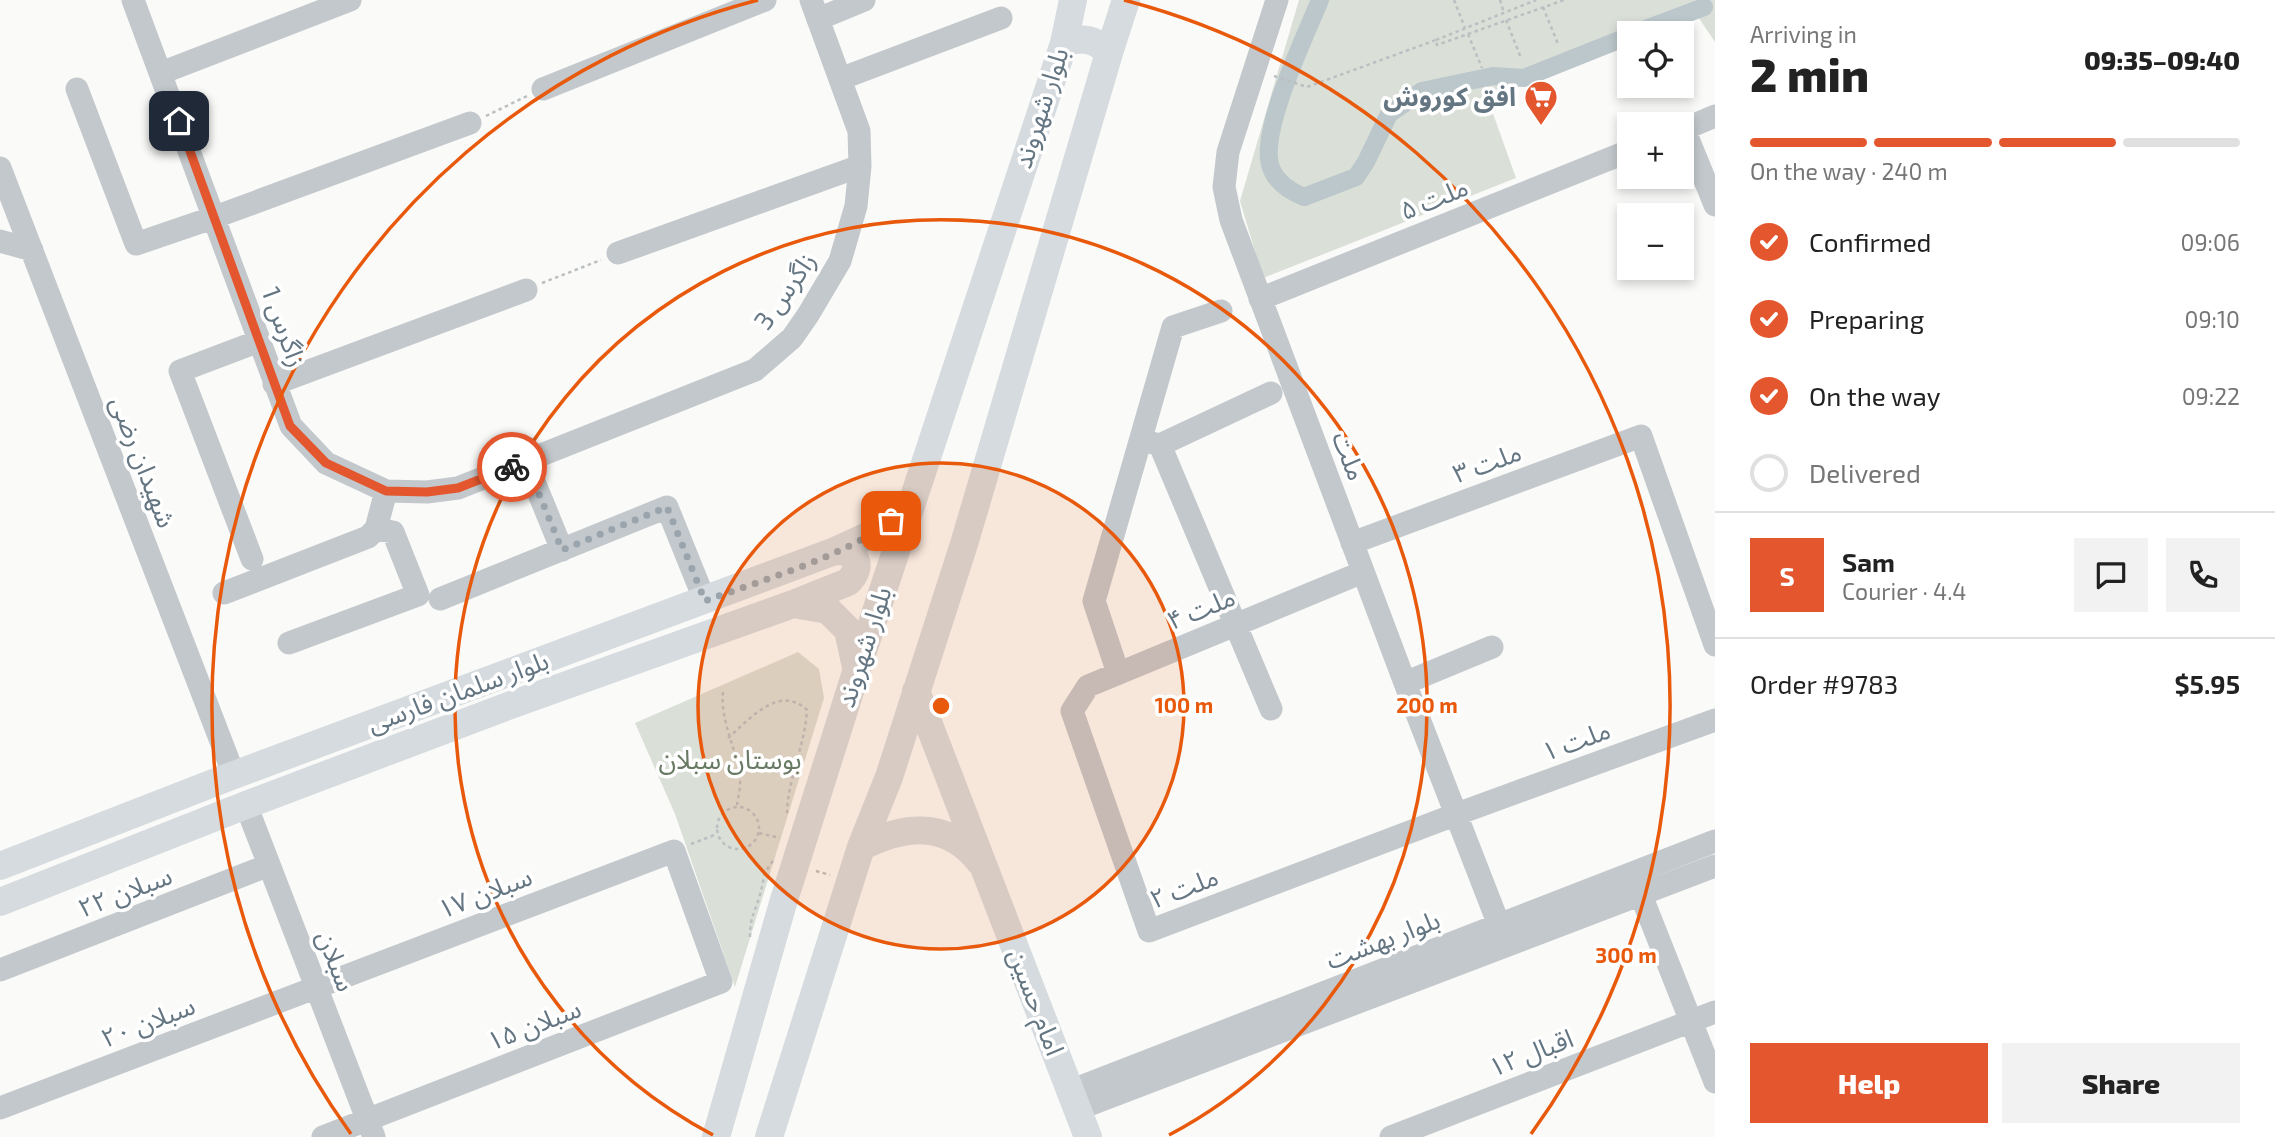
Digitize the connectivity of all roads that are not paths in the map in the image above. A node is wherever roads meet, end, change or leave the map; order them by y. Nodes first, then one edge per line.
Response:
1 (134, 0) edge
2 (350, 0) edge
3 (765, 0) edge
4 (864, 0) edge
5 (1073, 0) edge
6 (1126, 0) edge
7 (1277, 0) edge
8 (814, 9) edge
9 (1001, 18) dead end
10 (1064, 43) junction
11 (1109, 53) junction
12 (161, 73) junction
13 (840, 79) junction
14 (77, 89) dead end
15 (543, 89) road end
16 (1715, 116) edge
17 (470, 123) road end
18 (1694, 125) edge
19 (1694, 155) edge
20 (1617, 156) edge
21 (860, 166) junction
22 (1, 178) edge
23 (1715, 205) edge
24 (215, 217) junction
25 (0, 240) edge
26 (32, 250) junction
27 (618, 253) road end
28 (526, 290) road end
29 (1260, 299) junction
30 (1221, 311) dead end
31 (259, 341) junction
32 (274, 384) junction
33 (1271, 393) dead end
34 (1150, 442) junction
35 (526, 462) junction
36 (386, 491) junction
37 (909, 507) junction
38 (376, 529) junction
39 (1352, 543) junction
40 (562, 550) junction
41 (835, 551) junction
42 (252, 559) dead end
43 (1363, 572) junction
44 (224, 593) dead end
45 (440, 599) dead end
46 (705, 601) junction
47 (793, 604) junction
48 (1237, 625) junction
49 (289, 643) dead end
50 (1715, 645) edge
51 (1492, 647) dead end
52 (857, 670) junction
53 (1118, 674) junction
54 (1405, 683) junction
55 (916, 691) junction
56 (1271, 709) dead end
57 (1072, 711) joint
58 (1715, 720) edge
59 (234, 775) junction
60 (246, 805) junction
61 (1457, 814) junction
62 (1715, 841) edge
63 (861, 847) junction
64 (270, 865) junction
65 (0, 866) edge
66 (1715, 866) edge
67 (984, 867) junction
68 (1632, 873) junction
69 (1641, 894) junction
70 (0, 902) edge
71 (1499, 925) junction
72 (0, 970) edge
73 (721, 982) joint
74 (317, 987) junction
75 (1715, 1012) edge
76 (1692, 1022) junction
77 (1715, 1082) edge
78 (1074, 1100) junction
79 (0, 1108) edge
80 (371, 1128) edge
81 (323, 1137) edge
82 (716, 1137) edge
83 (769, 1137) edge
84 (1088, 1137) edge
85 (1391, 1137) edge

1 - 12 street, زاگرس 1
2 - 12 street
3 - 15 street
4 - 8 street
5 - 10 main road, بلوار شهروند
6 - 11 main road, بلوار شهروند
7 - 29 street, ملت
8 - 13 street, زاگرس 3
9 - 13 street
10 - 11 main road
10 - 37 main road, بلوار شهروند
11 - 55 main road, بلوار شهروند
12 - 24 street, زاگرس 1
13 - 21 street, زاگرس 3
14 - 24 street
16 - 18 street
17 - 24 street
19 - 23 street
20 - 29 street, ملت ۵
21 - 27 street
21 - 35 street, زاگرس 3
22 - 26 street, شهیدان رضی
24 - 31 street, زاگرس 1
25 - 26 street
26 - 59 street, شهیدان رضی
28 - 32 street
29 - 39 street, ملت
30 - 34 street
31 - 32 street, زاگرس 1
31 - 42 street
32 - 36 street, زاگرس 1
33 - 34 street
34 - 48 street
34 - 53 street
35 - 36 street, زاگرس 1
35 - 40 street
36 - 38 street
37 - 41 main road, بلوار سلمان فارسی
37 - 52 main road, بلوار شهروند
38 - 44 street
38 - 49 street
39 - 43 street, ملت
39 - 50 street, ملت ۳
40 - 45 street
40 - 46 street
41 - 46 main road, بلوار سلمان فارسی
41 - 47 main road
43 - 48 street, ملت ۴
43 - 54 street, ملت
46 - 59 main road, بلوار سلمان فارسی
47 - 52 main road, بلوار سلمان فارسی
47 - 60 main road, بلوار سلمان فارسی
48 - 53 street, ملت ۴
48 - 56 street
51 - 54 street
52 - 82 main road, بلوار شهروند
53 - 57 street, ملت ۴
54 - 61 street, ملت
55 - 63 main road, بلوار شهروند
55 - 67 main road, امام حسین
57 - 61 street, ملت ۲
58 - 61 street, ملت ۱
59 - 65 main road, بلوار سلمان فارسی
60 - 64 street, سبلان
60 - 70 main road, بلوار سلمان فارسی
61 - 71 street, ملت
62 - 68 street, بلوار بهشت
63 - 67 main road
63 - 83 main road, بلوار شهروند
64 - 72 street, سبلان ۲۲
64 - 74 street, سبلان
66 - 69 street, بلوار بهشت
67 - 78 main road, امام حسین
68 - 69 street
68 - 71 street, بلوار بهشت
69 - 76 street
69 - 78 street, بلوار بهشت
71 - 78 street, بلوار بهشت
73 - 74 street, سبلان ۱۷
73 - 80 street, سبلان ۱۵
74 - 79 street, سبلان ۲۰
74 - 80 street, سبلان
75 - 76 street, اقبال ۱۲
76 - 77 street
76 - 85 street, اقبال ۱۲
78 - 84 main road, امام حسین
80 - 81 street, سبلان ۱۵

